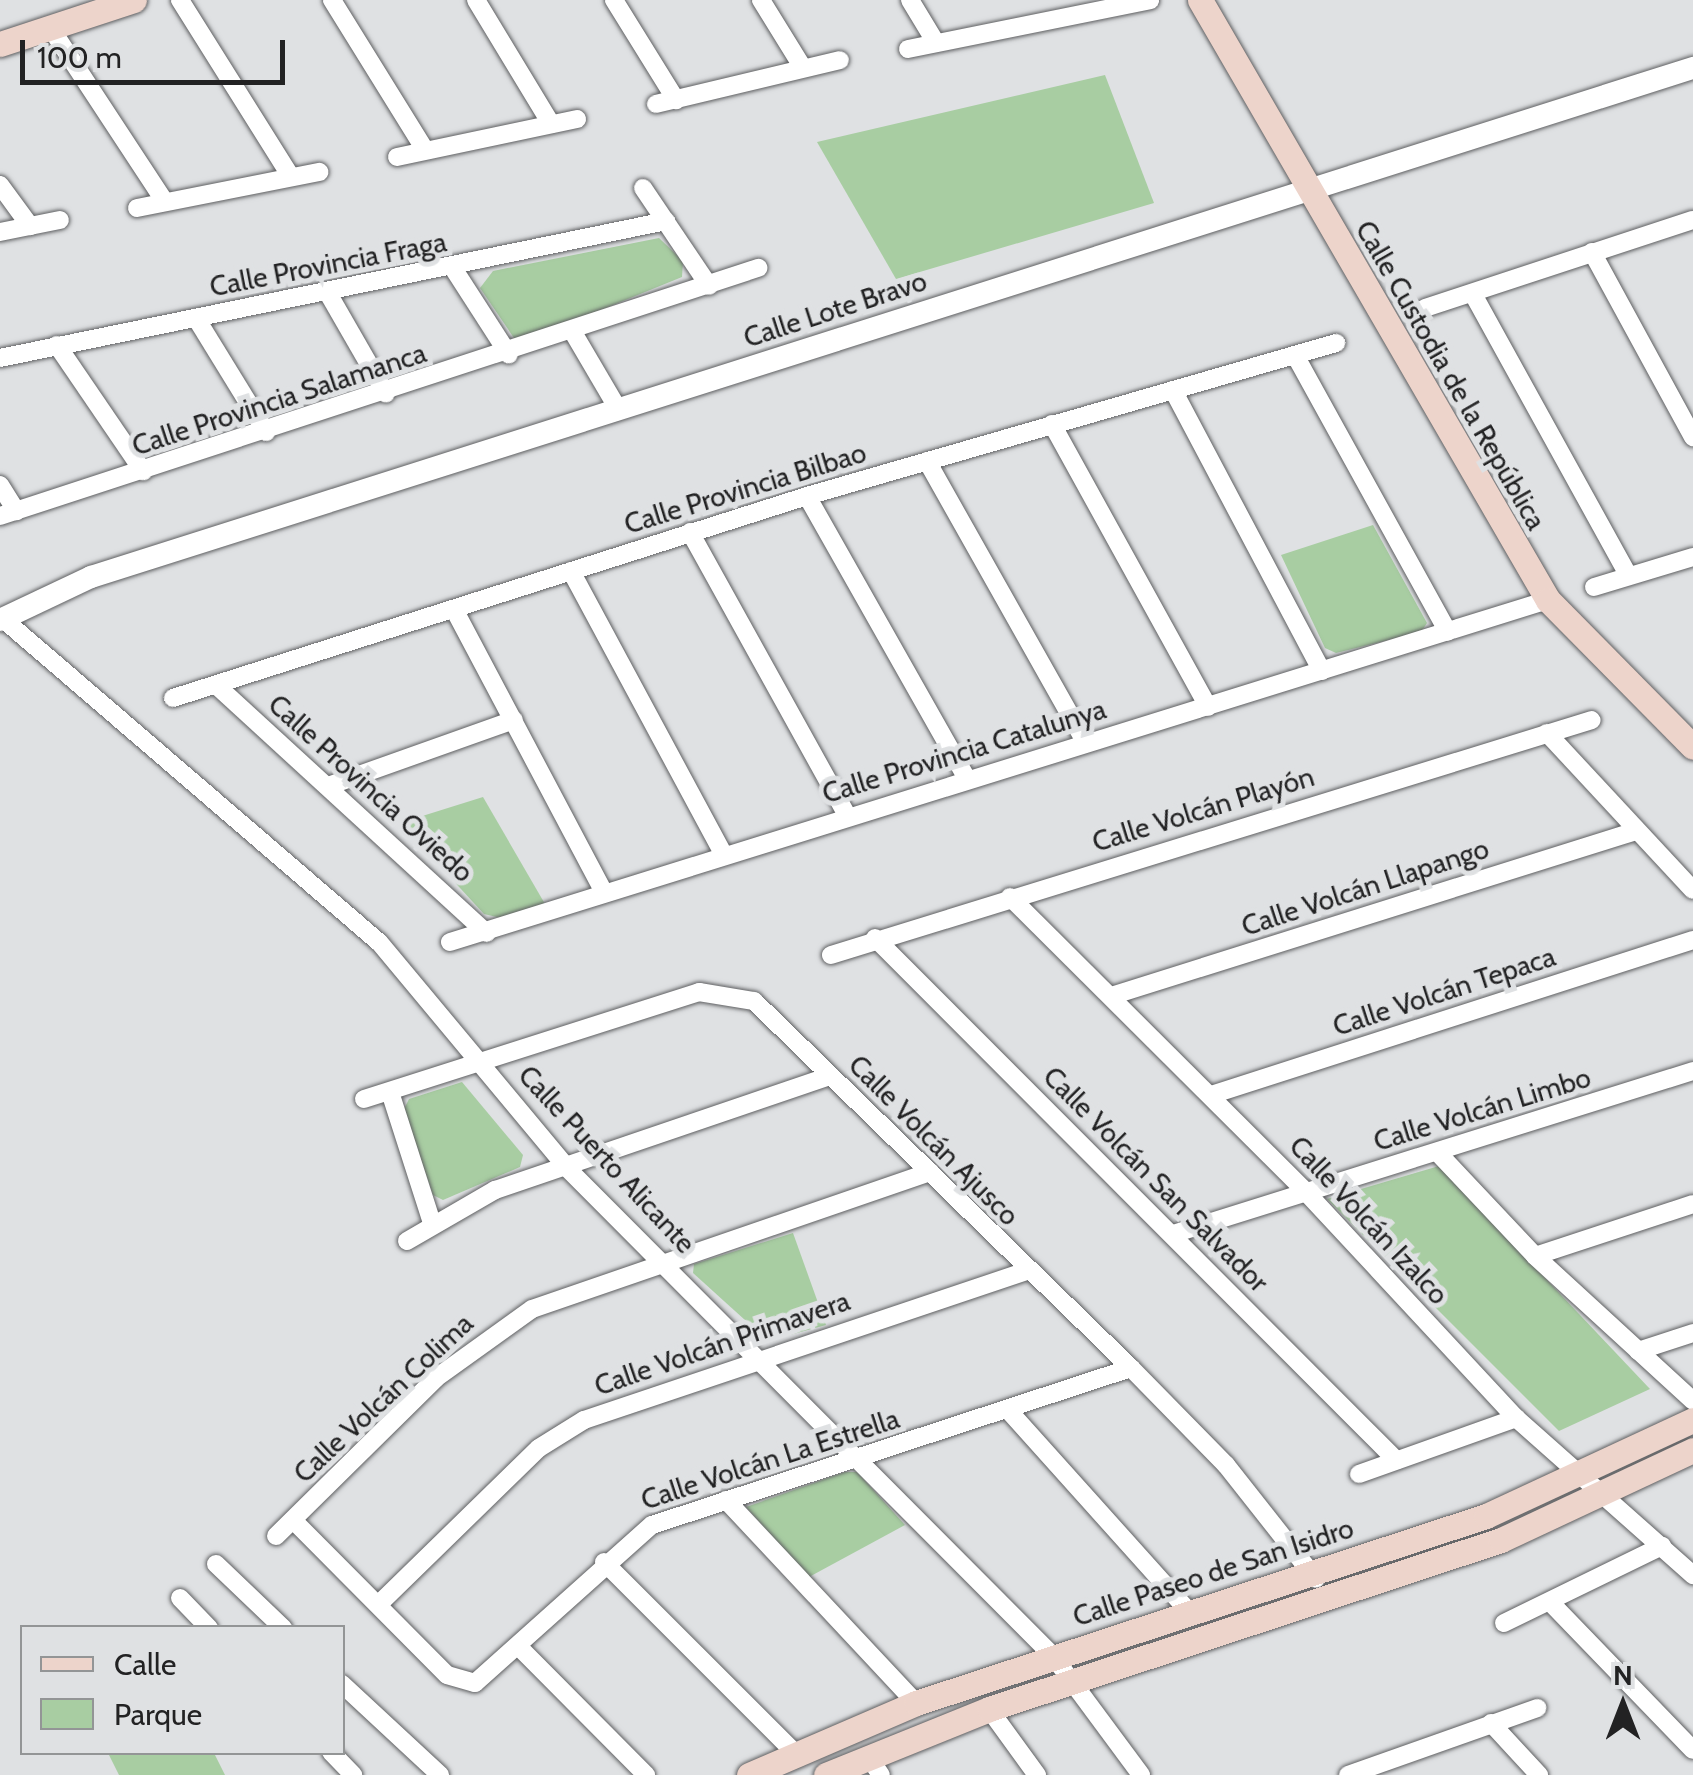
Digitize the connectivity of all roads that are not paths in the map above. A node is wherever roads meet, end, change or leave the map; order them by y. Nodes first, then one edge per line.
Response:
1 (134, 0) edge
2 (180, 0) edge
3 (332, 0) edge
4 (476, 0) edge
5 (614, 0) edge
6 (762, 0) edge
7 (910, 0) edge
8 (1150, 0) edge
9 (1200, 0) edge
10 (50, 27) junction
11 (936, 43) junction
12 (0, 44) edge
13 (908, 48) dead end
14 (840, 60) dead end
15 (803, 68) junction
16 (1693, 68) edge
17 (676, 100) junction
18 (656, 104) dead end
19 (577, 118) dead end
20 (551, 124) junction
21 (425, 150) junction
22 (397, 156) dead end
23 (319, 172) dead end
24 (290, 177) junction
25 (0, 184) edge
26 (643, 188) dead end
27 (1309, 190) junction
28 (164, 202) junction
29 (137, 208) dead end
30 (60, 220) dead end
31 (1693, 220) edge
32 (666, 221) junction
33 (30, 226) junction
34 (0, 232) edge
35 (1592, 252) junction
36 (453, 268) junction
37 (758, 268) dead end
38 (709, 286) junction
39 (328, 293) junction
40 (1474, 294) junction
41 (1426, 308) dead end
42 (196, 318) junction
43 (574, 334) junction
44 (1336, 343) dead end
45 (57, 346) junction
46 (508, 355) junction
47 (1294, 356) junction
48 (0, 358) edge
49 (1173, 390) junction
50 (386, 394) junction
51 (618, 409) junction
52 (1052, 424) junction
53 (266, 432) junction
54 (1693, 437) edge
55 (927, 461) junction
56 (143, 471) junction
57 (0, 485) edge
58 (806, 496) junction
59 (8, 514) edge
60 (690, 532) junction
61 (1693, 557) edge
62 (572, 571) junction
63 (1628, 575) junction
64 (1594, 586) dead end
65 (1548, 600) junction
66 (455, 611) junction
67 (1, 617) edge
68 (1448, 632) junction
69 (1322, 671) junction
70 (216, 685) junction
71 (173, 698) dead end
72 (1208, 707) junction
73 (514, 720) junction
74 (1592, 720) dead end
75 (1547, 732) junction
76 (1086, 743) junction
77 (1693, 747) edge
78 (966, 777) junction
79 (332, 785) junction
80 (846, 814) junction
81 (1636, 830) junction
82 (724, 855) junction
83 (1693, 890) edge
84 (603, 891) junction
85 (1010, 897) junction
86 (486, 933) junction
87 (875, 938) junction
88 (1693, 940) edge
89 (450, 942) dead end
90 (831, 955) dead end
91 (1111, 996) junction
92 (479, 1064) junction
93 (1693, 1070) edge
94 (830, 1076) junction
95 (390, 1092) junction
96 (1211, 1095) junction
97 (364, 1099) dead end
98 (1439, 1154) junction
99 (567, 1168) junction
100 (930, 1172) junction
101 (1306, 1192) junction
102 (1693, 1204) edge
103 (432, 1223) junction
104 (1173, 1234) junction
105 (407, 1241) dead end
106 (1535, 1256) junction
107 (660, 1260) junction
108 (1026, 1270) junction
109 (1693, 1333) edge
110 (1638, 1350) junction
111 (759, 1358) junction
112 (1131, 1368) junction
113 (1693, 1401) edge
114 (1010, 1411) junction
115 (1516, 1418) junction
116 (1693, 1420) edge
117 (1693, 1450) edge
118 (861, 1457) junction
119 (1396, 1460) junction
120 (1580, 1473) junction
121 (1358, 1474) dead end
122 (1604, 1493) junction
123 (726, 1500) junction
124 (292, 1520) junction
125 (276, 1536) dead end
126 (1662, 1546) junction
127 (604, 1562) junction
128 (216, 1564) dead end
129 (1310, 1572) junction
130 (1693, 1575) edge
131 (180, 1598) dead end
132 (1333, 1599) junction
133 (379, 1604) junction
134 (1552, 1604) junction
135 (1190, 1613) junction
136 (1504, 1623) dead end
137 (206, 1625) edge
138 (280, 1625) edge
139 (520, 1648) junction
140 (1053, 1656) junction
141 (1072, 1681) junction
142 (345, 1687) edge
143 (916, 1704) junction
144 (1537, 1708) dead end
145 (989, 1709) junction
146 (1490, 1723) junction
147 (1693, 1750) edge
148 (796, 1753) junction
149 (334, 1755) edge
150 (874, 1766) edge
151 (353, 1775) edge
152 (440, 1775) edge
153 (646, 1775) edge
154 (748, 1775) edge
155 (826, 1775) edge
156 (1037, 1775) edge
157 (1141, 1775) edge
158 (1348, 1775) edge
159 (1539, 1775) edge

1 - 10 main road
2 - 24 street
3 - 21 street
4 - 20 street
5 - 17 street
6 - 15 street
7 - 11 street
8 - 11 street
9 - 27 main road, Calle Custodia de la República
10 - 12 main road
10 - 28 street
11 - 13 street
14 - 15 street
15 - 17 street
16 - 27 street, Calle Lote Bravo
17 - 18 street
19 - 20 street
20 - 21 street
21 - 22 street
23 - 24 street
24 - 28 street
25 - 33 street
26 - 32 street
27 - 51 street, Calle Lote Bravo
27 - 65 main road, Calle Custodia de la República
28 - 29 street
30 - 33 street
31 - 35 street
32 - 36 street, Calle Provincia Fraga
32 - 38 street
33 - 34 street
35 - 40 street
35 - 54 street
36 - 39 street, Calle Provincia Fraga
36 - 46 street
37 - 38 street, Calle Provincia Salamanca
38 - 43 street, Calle Provincia Salamanca
39 - 42 street, Calle Provincia Fraga
39 - 50 street
40 - 41 street
40 - 63 street
42 - 45 street, Calle Provincia Fraga
42 - 53 street
43 - 46 street, Calle Provincia Salamanca
43 - 51 street
44 - 47 street, Calle Provincia Bilbao
45 - 48 street, Calle Provincia Fraga
45 - 56 street
46 - 50 street, Calle Provincia Salamanca
47 - 49 street, Calle Provincia Bilbao
47 - 68 street
49 - 52 street, Calle Provincia Bilbao
49 - 69 street
50 - 53 street, Calle Provincia Salamanca
51 - 67 street, Calle Lote Bravo
52 - 55 street, Calle Provincia Bilbao
52 - 72 street
53 - 56 street, Calle Provincia Salamanca
55 - 58 street, Calle Provincia Bilbao
55 - 76 street
56 - 59 street, Calle Provincia Salamanca
57 - 59 street
58 - 60 street, Calle Provincia Bilbao
58 - 78 street
60 - 62 street, Calle Provincia Bilbao
60 - 80 street
61 - 63 street
62 - 66 street, Calle Provincia Bilbao
62 - 82 street
63 - 64 street
65 - 68 street, Calle Provincia Catalunya
65 - 77 main road, Calle Custodia de la República
66 - 70 street, Calle Provincia Bilbao
66 - 73 street
67 - 92 street, Calle Puerto Alicante
68 - 69 street, Calle Provincia Catalunya
69 - 72 street, Calle Provincia Catalunya
70 - 71 street, Calle Provincia Bilbao
70 - 79 street, Calle Provincia Oviedo
72 - 76 street, Calle Provincia Catalunya
73 - 79 street
73 - 84 street
74 - 75 street, Calle Volcán Playón
75 - 81 street
75 - 85 street, Calle Volcán Playón
76 - 78 street, Calle Provincia Catalunya
78 - 80 street, Calle Provincia Catalunya
79 - 86 street, Calle Provincia Oviedo
80 - 82 street, Calle Provincia Catalunya
81 - 83 street
81 - 91 street, Calle Volcán Llapango
82 - 84 street, Calle Provincia Catalunya
84 - 86 street, Calle Provincia Catalunya
85 - 87 street, Calle Volcán Playón
85 - 91 street, Calle Volcán Izalco
86 - 89 street, Calle Provincia Catalunya
87 - 90 street, Calle Volcán Playón
87 - 104 street, Calle Volcán San Salvador
88 - 96 street, Calle Volcán Tepaca
91 - 96 street, Calle Volcán Izalco
92 - 94 street, Calle Volcán Ajusco
92 - 95 street, Calle Volcán Ajusco
92 - 99 street, Calle Puerto Alicante
93 - 98 street, Calle Volcán Limbo
94 - 99 street
94 - 100 street, Calle Volcán Ajusco
95 - 97 street, Calle Volcán Ajusco
95 - 103 street
96 - 101 street, Calle Volcán Izalco
98 - 101 street, Calle Volcán Limbo
98 - 106 street
99 - 103 street
99 - 107 street, Calle Puerto Alicante
100 - 107 street, Calle Volcán Colima
100 - 108 street, Calle Volcán Ajusco
101 - 104 street, Calle Volcán Limbo
101 - 115 street, Calle Volcán Izalco
102 - 106 street
103 - 105 street
104 - 119 street, Calle Volcán San Salvador
106 - 110 street
107 - 111 street, Calle Puerto Alicante
107 - 124 street, Calle Volcán Colima
108 - 111 street, Calle Volcán Primavera
108 - 112 street, Calle Volcán Ajusco
109 - 110 street
110 - 113 street
111 - 118 street, Calle Puerto Alicante
111 - 133 street, Calle Volcán Primavera
112 - 114 street, Calle Volcán La Estrella
112 - 129 street, Calle Volcán Ajusco
114 - 118 street, Calle Volcán La Estrella
114 - 135 street
115 - 119 street
115 - 120 street, Calle Volcán Izalco
116 - 120 main road, Calle Paseo de San Isidro
117 - 122 main road
118 - 123 street, Calle Volcán La Estrella
118 - 140 street, Calle Puerto Alicante
119 - 121 street
120 - 122 street, Calle Volcán Izalco
120 - 129 main road, Calle Paseo de San Isidro
122 - 126 street, Calle Volcán Izalco
122 - 132 main road
123 - 127 street, Calle Volcán La Estrella
123 - 143 street
124 - 125 street, Calle Volcán Colima
124 - 133 street
126 - 130 street, Calle Volcán Izalco
126 - 134 street
127 - 139 street, Calle Volcán La Estrella
127 - 148 street
128 - 138 street
129 - 132 street, Calle Volcán Ajusco
129 - 135 main road, Calle Paseo de San Isidro
131 - 137 street
132 - 141 main road
133 - 139 street, Calle Volcán La Estrella
134 - 136 street
134 - 147 street
135 - 140 main road, Calle Paseo de San Isidro
139 - 153 street
140 - 141 street, Calle Puerto Alicante
140 - 143 main road, Calle Paseo de San Isidro
141 - 145 main road
141 - 157 street, Calle Puerto Alicante
142 - 152 street
143 - 148 main road, Calle Paseo de San Isidro
144 - 146 street
145 - 150 main road
145 - 156 street
146 - 158 street
146 - 159 street
148 - 154 main road, Calle Paseo de San Isidro
149 - 151 street
150 - 155 main road

